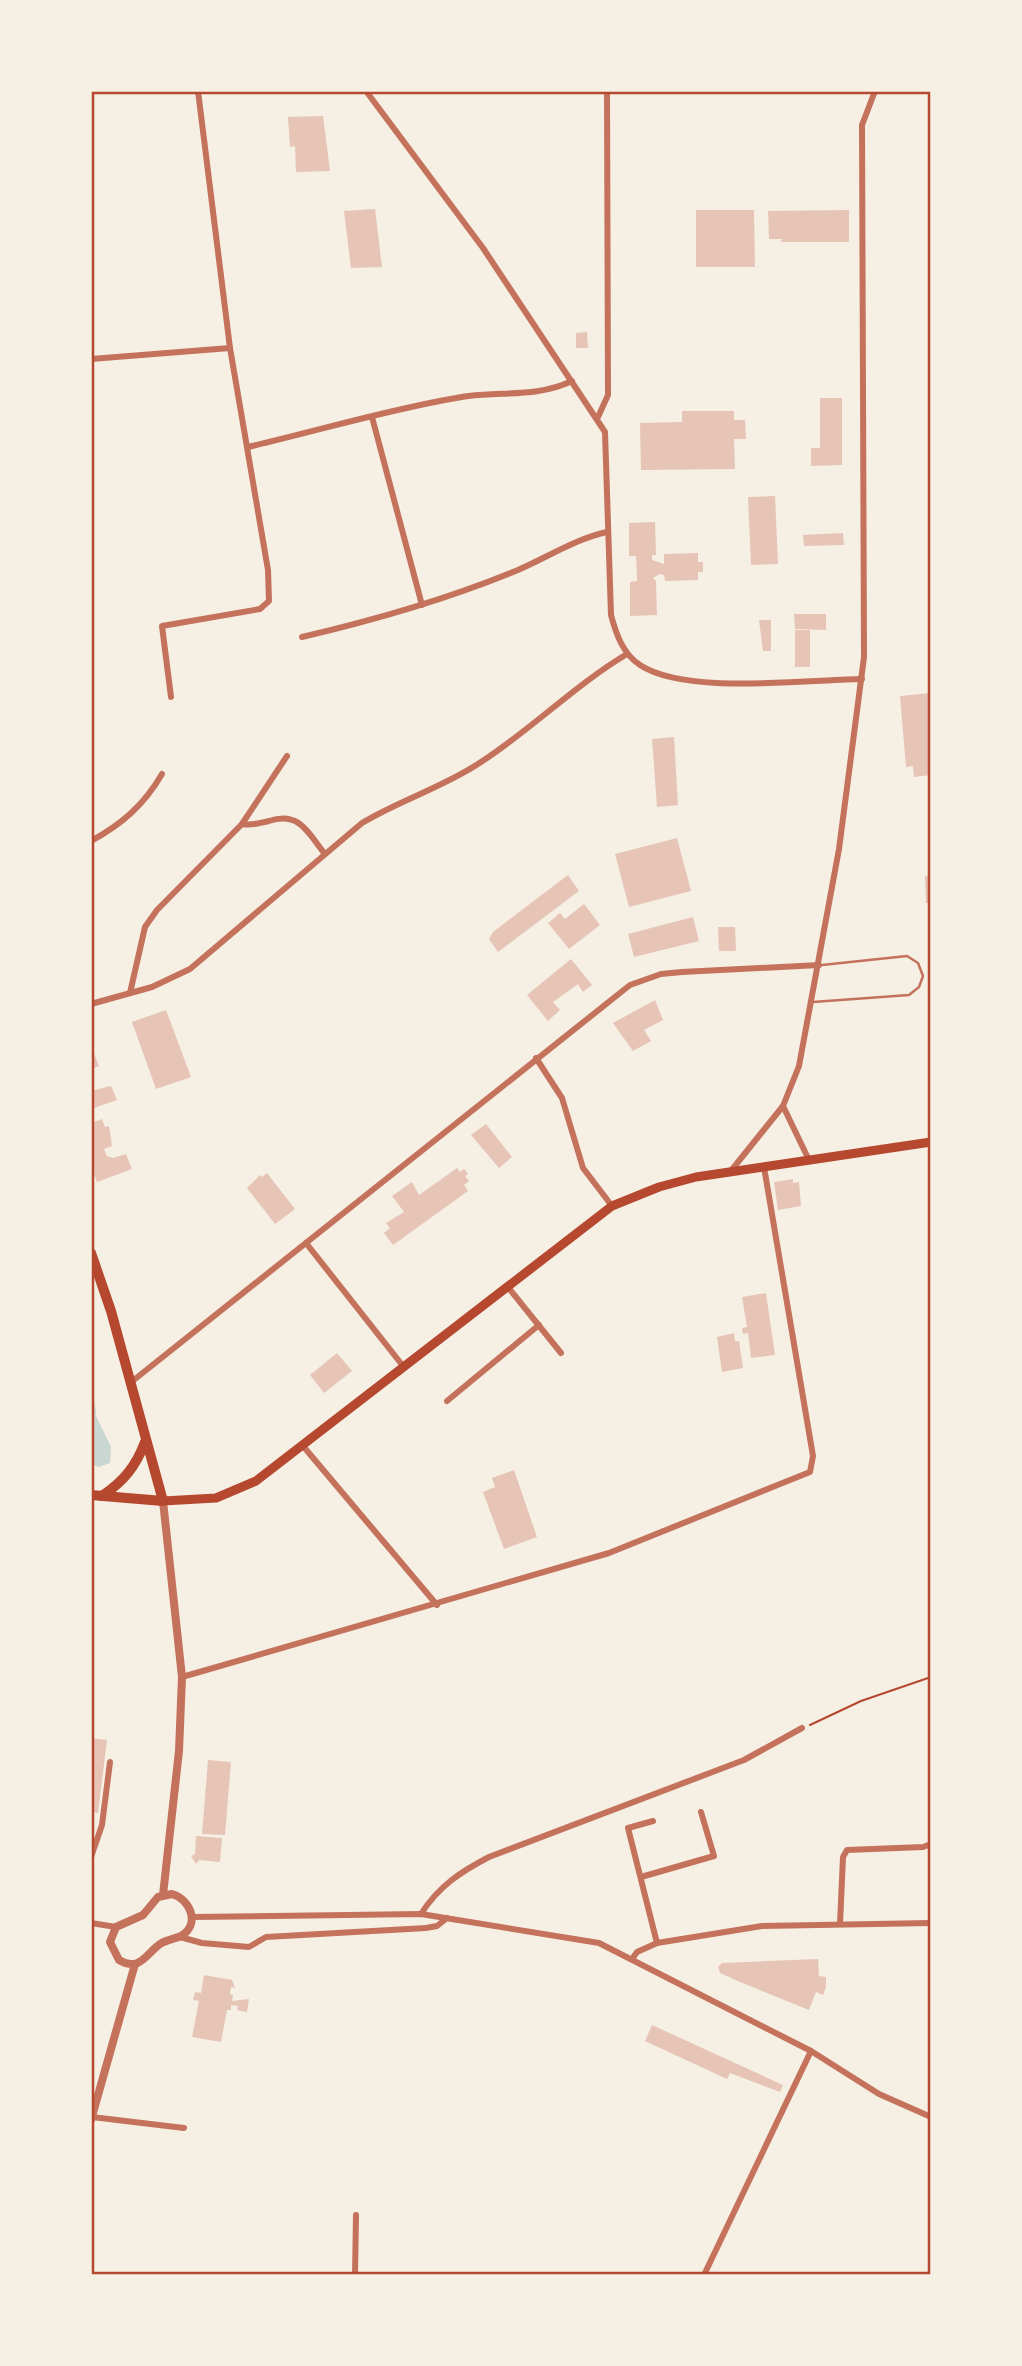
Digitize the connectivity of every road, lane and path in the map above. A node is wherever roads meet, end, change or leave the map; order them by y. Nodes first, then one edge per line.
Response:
1 (198, 91) edge
2 (366, 91) edge
3 (607, 91) edge
4 (875, 91) edge
5 (230, 348) junction
6 (91, 359) edge
7 (572, 381) junction
8 (598, 416) junction
9 (372, 417) junction
10 (248, 447) junction
11 (607, 532) junction
12 (422, 606) junction
13 (302, 637) dead end
14 (628, 653) junction
15 (862, 679) junction
16 (171, 697) dead end
17 (287, 756) dead end
18 (162, 774) dead end
19 (242, 824) junction
20 (91, 841) edge
21 (325, 854) junction
22 (818, 965) junction
23 (130, 993) junction
24 (813, 1002) junction
25 (91, 1004) edge
26 (536, 1058) junction
27 (783, 1106) junction
28 (931, 1142) edge
29 (809, 1160) junction
30 (764, 1167) junction
31 (730, 1172) junction
32 (612, 1206) junction
33 (306, 1243) junction
34 (91, 1253) edge
35 (507, 1285) junction
36 (539, 1325) junction
37 (561, 1353) dead end
38 (403, 1366) junction
39 (130, 1383) junction
40 (447, 1401) dead end
41 (146, 1441) junction
42 (303, 1446) junction
43 (96, 1496) edge
44 (163, 1502) junction
45 (437, 1605) junction
46 (182, 1677) junction
47 (931, 1677) edge
48 (802, 1728) joint
49 (110, 1762) dead end
50 (701, 1812) dead end
51 (653, 1821) dead end
52 (931, 1844) edge
53 (91, 1857) edge
54 (641, 1877) junction
55 (163, 1895) junction
56 (421, 1914) junction
57 (192, 1917) junction
58 (447, 1918) junction
59 (91, 1923) edge
60 (931, 1923) edge
61 (840, 1924) junction
62 (116, 1927) junction
63 (180, 1937) junction
64 (657, 1943) junction
65 (632, 1959) junction
66 (135, 1964) junction
67 (811, 2051) junction
68 (931, 2117) edge
69 (92, 2118) edge
70 (184, 2128) dead end
71 (356, 2214) dead end
72 (355, 2275) edge
73 (704, 2275) edge

1 - 5 street
2 - 7 street
3 - 8 street
4 - 15 street
5 - 6 street
5 - 10 street
7 - 8 street
7 - 9 street
8 - 11 street
9 - 10 street
9 - 12 street
10 - 16 street
11 - 12 street
11 - 14 street
12 - 13 street
14 - 15 street
14 - 21 street
15 - 22 street
17 - 19 street
18 - 20 street
19 - 21 street
19 - 23 street
21 - 23 street
22 - 24 street
22 - 24 lane
22 - 26 street
23 - 25 street
24 - 27 street
26 - 32 street
26 - 33 street
27 - 29 street
27 - 31 street
28 - 29 main road
29 - 30 main road
30 - 31 main road
30 - 45 street
31 - 32 main road
32 - 35 main road
33 - 38 street
33 - 39 street
34 - 39 main road
35 - 36 street
35 - 38 main road
36 - 37 street
36 - 40 street
38 - 42 main road
39 - 41 main road
41 - 43 main road
41 - 44 main road
42 - 44 main road
42 - 45 street
43 - 44 main road
44 - 46 street
45 - 46 street
46 - 55 street
47 - 48 path
48 - 56 street
49 - 53 street
50 - 54 street
51 - 54 street
52 - 61 street
54 - 64 street
55 - 57 street
55 - 62 street
56 - 57 street
56 - 58 street
57 - 63 street
58 - 63 street
58 - 65 street
59 - 62 street
60 - 61 street
61 - 64 street
62 - 66 street
63 - 66 street
64 - 65 street
65 - 67 street
66 - 69 street
67 - 68 street
67 - 73 street
69 - 70 street
71 - 72 street

